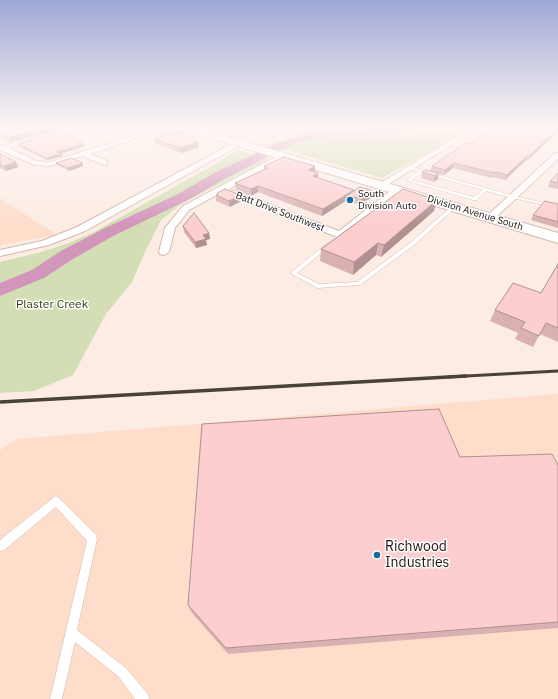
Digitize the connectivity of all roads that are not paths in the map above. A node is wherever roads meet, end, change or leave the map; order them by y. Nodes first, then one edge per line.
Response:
1 (27, 160) edge
2 (63, 160) edge
3 (97, 160) edge
4 (214, 160) edge
5 (272, 160) edge
6 (296, 160) edge
7 (423, 160) edge
8 (553, 160) edge
9 (104, 163) dead end
10 (410, 168) junction
11 (421, 171) junction
12 (381, 185) junction
13 (221, 189) junction
14 (439, 189) junction
15 (486, 189) junction
16 (397, 190) junction
17 (513, 197) junction
18 (427, 199) junction
19 (454, 207) junction
20 (558, 207) edge
21 (490, 218) junction
22 (340, 235) junction
23 (558, 238) edge
24 (164, 252) dead end
25 (0, 253) edge
26 (0, 546) edge
27 (71, 632) junction
28 (56, 699) edge
29 (143, 699) edge

1 - 2 street
3 - 9 street
4 - 25 street
5 - 13 street
6 - 12 main road, Division Avenue South
7 - 10 street
8 - 17 street
10 - 11 lane
10 - 12 street
11 - 14 lane
11 - 15 lane
12 - 16 main road, Division Avenue South
13 - 22 street, Batt Drive Southwest
13 - 24 street
14 - 15 lane
14 - 18 lane
15 - 17 lane
16 - 18 main road, Division Avenue South
16 - 22 street
17 - 20 lane
17 - 21 street
18 - 19 main road, Division Avenue South
19 - 21 main road, Division Avenue South
19 - 22 lane
21 - 23 main road, Division Avenue South
26 - 27 lane
27 - 28 lane
27 - 29 lane

